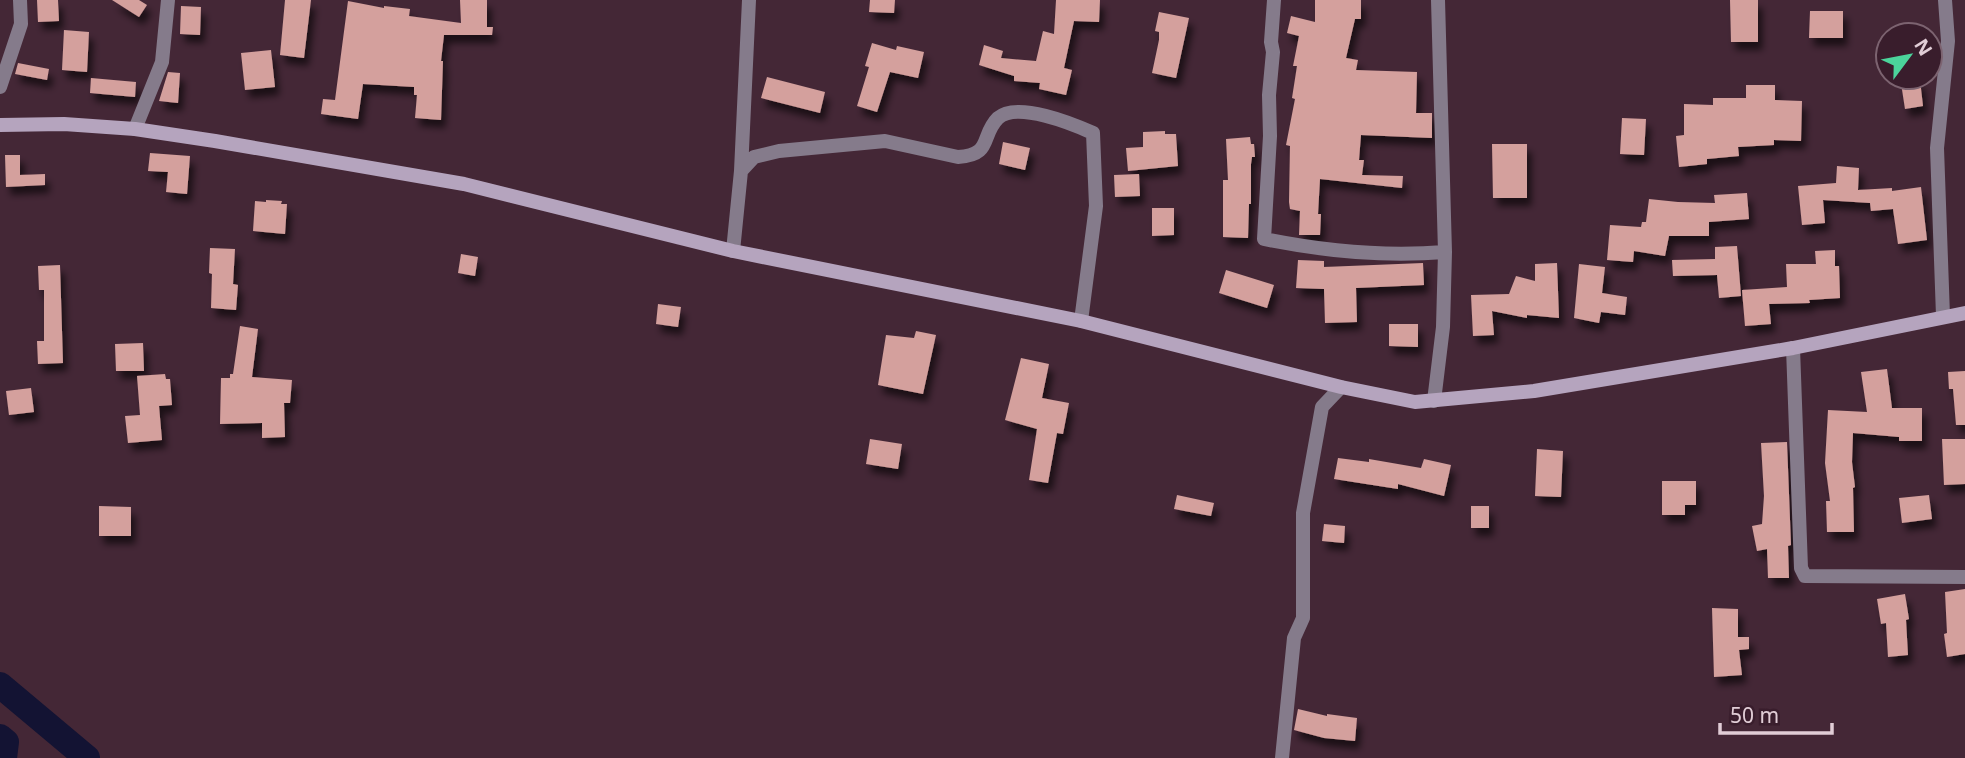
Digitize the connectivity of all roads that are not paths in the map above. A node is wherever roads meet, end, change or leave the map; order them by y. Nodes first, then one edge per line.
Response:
1 (20, 0) edge
2 (168, 0) edge
3 (749, 0) edge
4 (1274, 0) edge
5 (1438, 0) edge
6 (1945, 0) edge
7 (0, 87) edge
8 (0, 125) edge
9 (135, 129) junction
10 (741, 171) junction
11 (733, 251) junction
12 (1446, 252) junction
13 (1965, 313) edge
14 (1944, 316) junction
15 (1081, 321) junction
16 (1793, 348) junction
17 (1341, 387) junction
18 (1434, 401) junction
19 (1965, 577) edge
20 (1282, 758) edge

1 - 7 street
2 - 9 street
3 - 10 street
4 - 12 street
5 - 12 street
6 - 14 street
8 - 9 main road
9 - 11 main road
10 - 11 street
10 - 15 street
11 - 15 main road
12 - 18 street
13 - 14 main road
14 - 16 main road
15 - 17 main road
16 - 18 main road
16 - 19 street
17 - 18 main road
17 - 20 street

